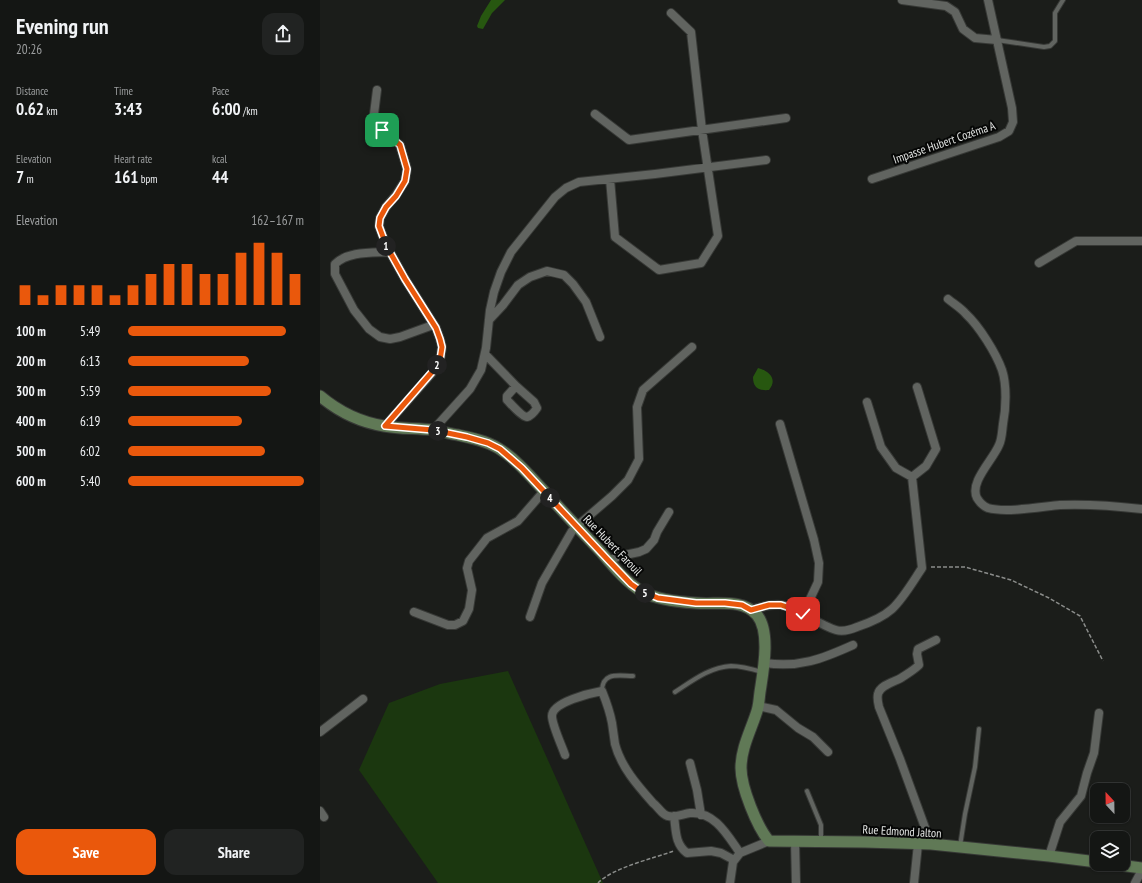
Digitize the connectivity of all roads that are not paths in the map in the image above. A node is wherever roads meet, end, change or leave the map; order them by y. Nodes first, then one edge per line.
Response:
1 (902, 0) edge
2 (988, 0) edge
3 (1063, 0) edge
4 (671, 13) dead end
5 (997, 40) junction
6 (377, 90) dead end
7 (595, 114) dead end
8 (786, 118) dead end
9 (702, 130) junction
10 (766, 160) dead end
11 (708, 167) junction
12 (610, 179) junction
13 (872, 179) dead end
14 (1142, 241) edge
15 (390, 252) junction
16 (1039, 262) dead end
17 (948, 299) dead end
18 (488, 320) junction
19 (433, 325) junction
20 (600, 337) dead end
21 (692, 347) dead end
22 (484, 354) junction
23 (516, 386) dead end
24 (917, 387) dead end
25 (320, 396) edge
26 (867, 402) dead end
27 (780, 424) dead end
28 (385, 426) junction
29 (433, 430) junction
30 (912, 477) junction
31 (544, 491) junction
32 (1142, 509) edge
33 (669, 512) dead end
34 (576, 526) junction
35 (608, 560) junction
36 (751, 610) junction
37 (414, 612) dead end
38 (803, 614) junction
39 (530, 617) dead end
40 (936, 640) dead end
41 (853, 645) dead end
42 (764, 668) junction
43 (633, 676) dead end
44 (602, 691) junction
45 (675, 692) dead end
46 (363, 699) dead end
47 (758, 706) junction
48 (1099, 713) dead end
49 (979, 729) dead end
50 (320, 732) edge
51 (828, 752) dead end
52 (565, 755) dead end
53 (690, 763) dead end
54 (806, 791) dead end
55 (701, 815) junction
56 (674, 816) junction
57 (769, 841) junction
58 (795, 841) junction
59 (821, 841) junction
60 (918, 844) junction
61 (931, 844) junction
62 (960, 848) junction
63 (740, 853) junction
64 (1049, 856) junction
65 (734, 860) junction
66 (1090, 861) edge
67 (1130, 867) edge
68 (1142, 869) edge
69 (730, 883) edge
70 (796, 883) edge
71 (914, 883) edge
72 (1135, 883) edge

1 - 5 street
2 - 5 street, Impasse Hubert Cozéma A
3 - 5 lane
4 - 9 street
5 - 13 street, Impasse Hubert Cozéma A
6 - 15 street
7 - 9 street
8 - 9 street
9 - 11 street
10 - 11 street
11 - 12 street
11 - 12 street
12 - 18 street
14 - 16 street
15 - 19 street
15 - 19 street
17 - 32 street
18 - 20 street
18 - 22 street
19 - 28 street
21 - 34 street
22 - 23 street
22 - 29 street
24 - 30 street
25 - 28 street, Rue Hubert Farouil
26 - 30 street
27 - 38 street
28 - 29 street, Rue Hubert Farouil
29 - 31 street, Rue Hubert Farouil
30 - 38 street
31 - 34 street, Rue Hubert Farouil
31 - 37 street
33 - 35 street
34 - 35 street, Rue Hubert Farouil
34 - 39 street
35 - 36 street, Rue Hubert Farouil
36 - 38 street
36 - 42 street
40 - 61 street
41 - 42 street
42 - 45 lane
42 - 47 street
43 - 44 lane
44 - 52 street
44 - 56 street
46 - 50 street
47 - 51 street
47 - 57 street
48 - 64 street
49 - 62 lane
53 - 55 street
54 - 59 lane
55 - 56 street
55 - 63 street
56 - 65 street
57 - 58 street, Rue Edmond Jalton
57 - 63 street, Rue Edmond Jalton
58 - 59 street, Rue Edmond Jalton
58 - 70 street
59 - 60 street, Rue Edmond Jalton
60 - 61 street, Rue Edmond Jalton
60 - 71 street
61 - 62 street, Rue Edmond Jalton
62 - 64 street, Rue Edmond Jalton
63 - 65 street, Rue Edmond Jalton
64 - 66 street, Rue Edmond Jalton
65 - 69 street
67 - 68 street
68 - 72 street

